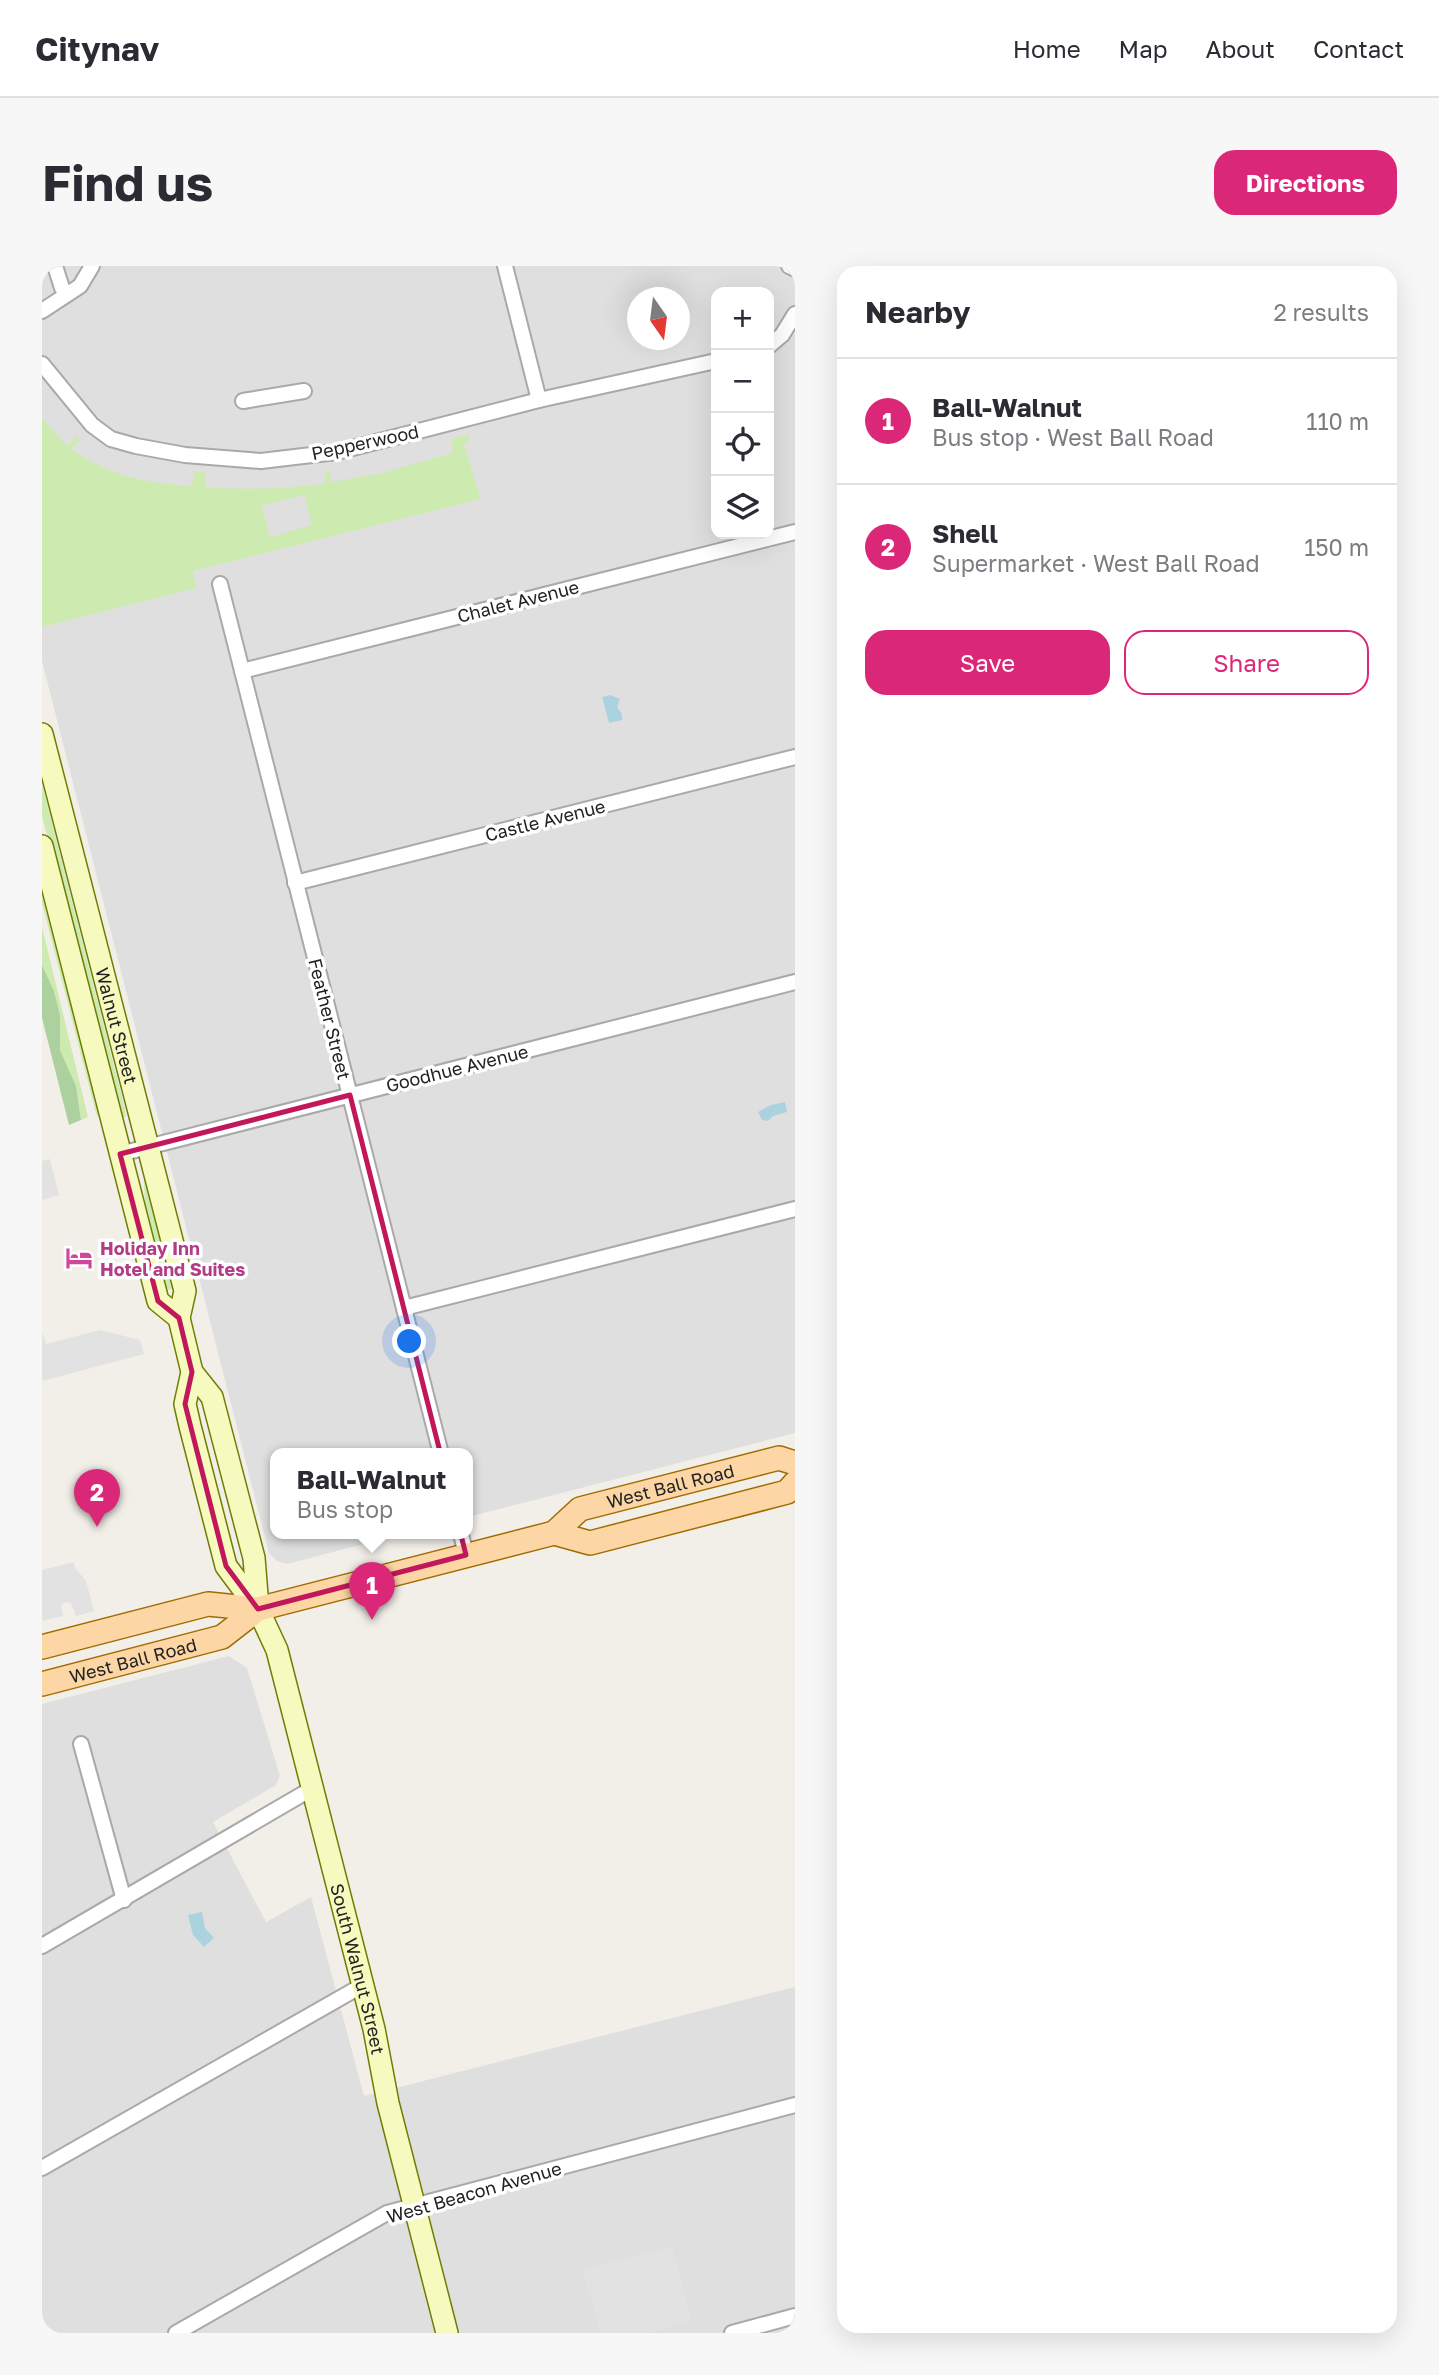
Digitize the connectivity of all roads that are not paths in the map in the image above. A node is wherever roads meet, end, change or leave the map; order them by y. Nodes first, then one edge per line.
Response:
1 (55, 266) edge
2 (92, 266) edge
3 (505, 266) edge
4 (789, 266) edge
5 (795, 270) edge
6 (67, 294) junction
7 (42, 311) edge
8 (795, 314) edge
9 (774, 342) edge
10 (711, 362) edge
11 (42, 364) edge
12 (46, 380) edge
13 (304, 391) dead end
14 (539, 400) junction
15 (243, 401) dead end
16 (795, 532) edge
17 (219, 584) dead end
18 (242, 671) junction
19 (42, 734) edge
20 (795, 757) edge
21 (42, 846) edge
22 (295, 883) junction
23 (795, 982) edge
24 (350, 1095) junction
25 (148, 1147) junction
26 (120, 1154) junction
27 (795, 1209) edge
28 (404, 1308) junction
29 (179, 1318) junction
30 (192, 1372) junction
31 (439, 1448) edge
32 (795, 1463) edge
33 (795, 1483) edge
34 (554, 1533) junction
35 (464, 1545) edge
36 (258, 1609) junction
37 (42, 1647) edge
38 (42, 1684) edge
39 (81, 1744) dead end
40 (313, 1788) junction
41 (124, 1900) junction
42 (42, 1945) edge
43 (363, 1985) junction
44 (795, 2105) edge
45 (42, 2168) edge
46 (415, 2206) junction
47 (795, 2316) edge
48 (176, 2333) edge
49 (447, 2333) edge
50 (732, 2333) edge

1 - 6 street
2 - 6 street
3 - 14 street
4 - 5 street
6 - 7 street
8 - 9 street
10 - 14 street, Pepperwood
11 - 12 street, Pepperwood
12 - 14 street, Pepperwood
13 - 15 street
16 - 18 street, Chalet Avenue
17 - 18 street, Feather Street
18 - 22 street, Feather Street
19 - 25 street, Walnut Street
20 - 22 street, Castle Avenue
21 - 26 street, Walnut Street
22 - 24 street, Feather Street
23 - 24 street, Goodhue Avenue
24 - 25 street, Goodhue Avenue
24 - 28 street, Feather Street
25 - 26 street, Goodhue Avenue
25 - 29 street, Walnut Street
26 - 29 street, Walnut Street
27 - 28 street
28 - 31 street, Feather Street
29 - 30 street, Walnut Street
30 - 36 street, Walnut Street
30 - 36 street, Walnut Street
32 - 34 main road, West Ball Road
33 - 34 main road, West Ball Road
34 - 35 main road, West Ball Road
35 - 36 main road, West Ball Road
36 - 37 main road, West Ball Road
36 - 38 main road, West Ball Road
36 - 40 street, South Walnut Street
39 - 41 street
40 - 41 street
40 - 43 street, South Walnut Street
41 - 42 street
43 - 45 street
43 - 46 street, South Walnut Street
44 - 46 street, West Beacon Avenue
46 - 48 street, West Beacon Avenue
46 - 49 street, South Walnut Street
47 - 50 street

